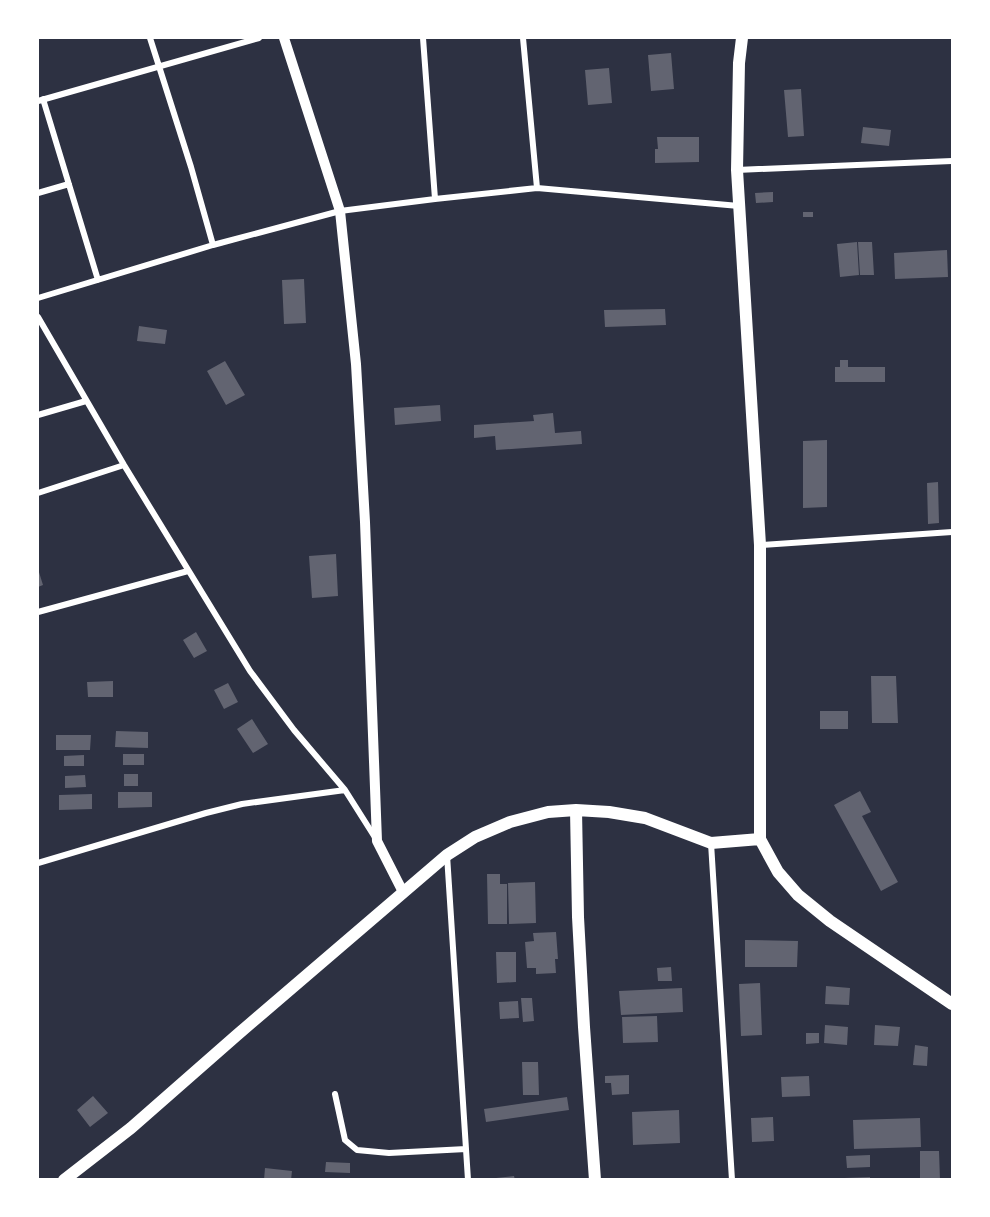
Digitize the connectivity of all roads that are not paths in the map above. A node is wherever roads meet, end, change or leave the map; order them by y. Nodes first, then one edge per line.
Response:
1 (150, 38) edge
2 (259, 38) edge
3 (284, 38) edge
4 (423, 38) edge
5 (523, 38) edge
6 (741, 38) edge
7 (159, 65) junction
8 (40, 100) edge
9 (952, 161) edge
10 (737, 170) junction
11 (69, 184) junction
12 (537, 188) junction
13 (38, 193) edge
14 (435, 198) junction
15 (739, 206) junction
16 (340, 212) junction
17 (213, 245) junction
18 (98, 280) junction
19 (38, 298) edge
20 (38, 316) edge
21 (86, 401) junction
22 (38, 415) edge
23 (124, 465) junction
24 (38, 493) edge
25 (952, 532) edge
26 (760, 545) junction
27 (188, 571) junction
28 (38, 612) edge
29 (345, 790) junction
30 (576, 810) junction
31 (760, 839) junction
32 (377, 842) junction
33 (711, 843) junction
34 (447, 855) junction
35 (38, 863) edge
36 (403, 892) junction
37 (952, 1004) edge
38 (335, 1094) dead end
39 (466, 1149) junction
40 (64, 1179) edge
41 (468, 1179) edge
42 (595, 1179) edge
43 (732, 1179) edge

1 - 7 street
2 - 7 street
3 - 16 main road
4 - 14 street
5 - 12 street
6 - 10 main road
7 - 8 street
7 - 17 street
8 - 11 street
9 - 10 street
10 - 15 main road
11 - 13 street
11 - 18 street
12 - 14 street
12 - 15 street
14 - 16 street
15 - 26 main road
16 - 17 street
16 - 32 main road
17 - 18 street
18 - 19 street
20 - 21 street
21 - 22 street
21 - 23 street
23 - 24 street
23 - 27 street
25 - 26 street
26 - 31 main road
27 - 28 street
27 - 29 street
29 - 32 street
29 - 35 street
30 - 33 main road
30 - 34 main road
30 - 42 main road
31 - 33 main road
31 - 37 main road
32 - 36 main road
33 - 43 street
34 - 36 main road
34 - 39 street
36 - 40 main road
38 - 39 street
39 - 41 street

